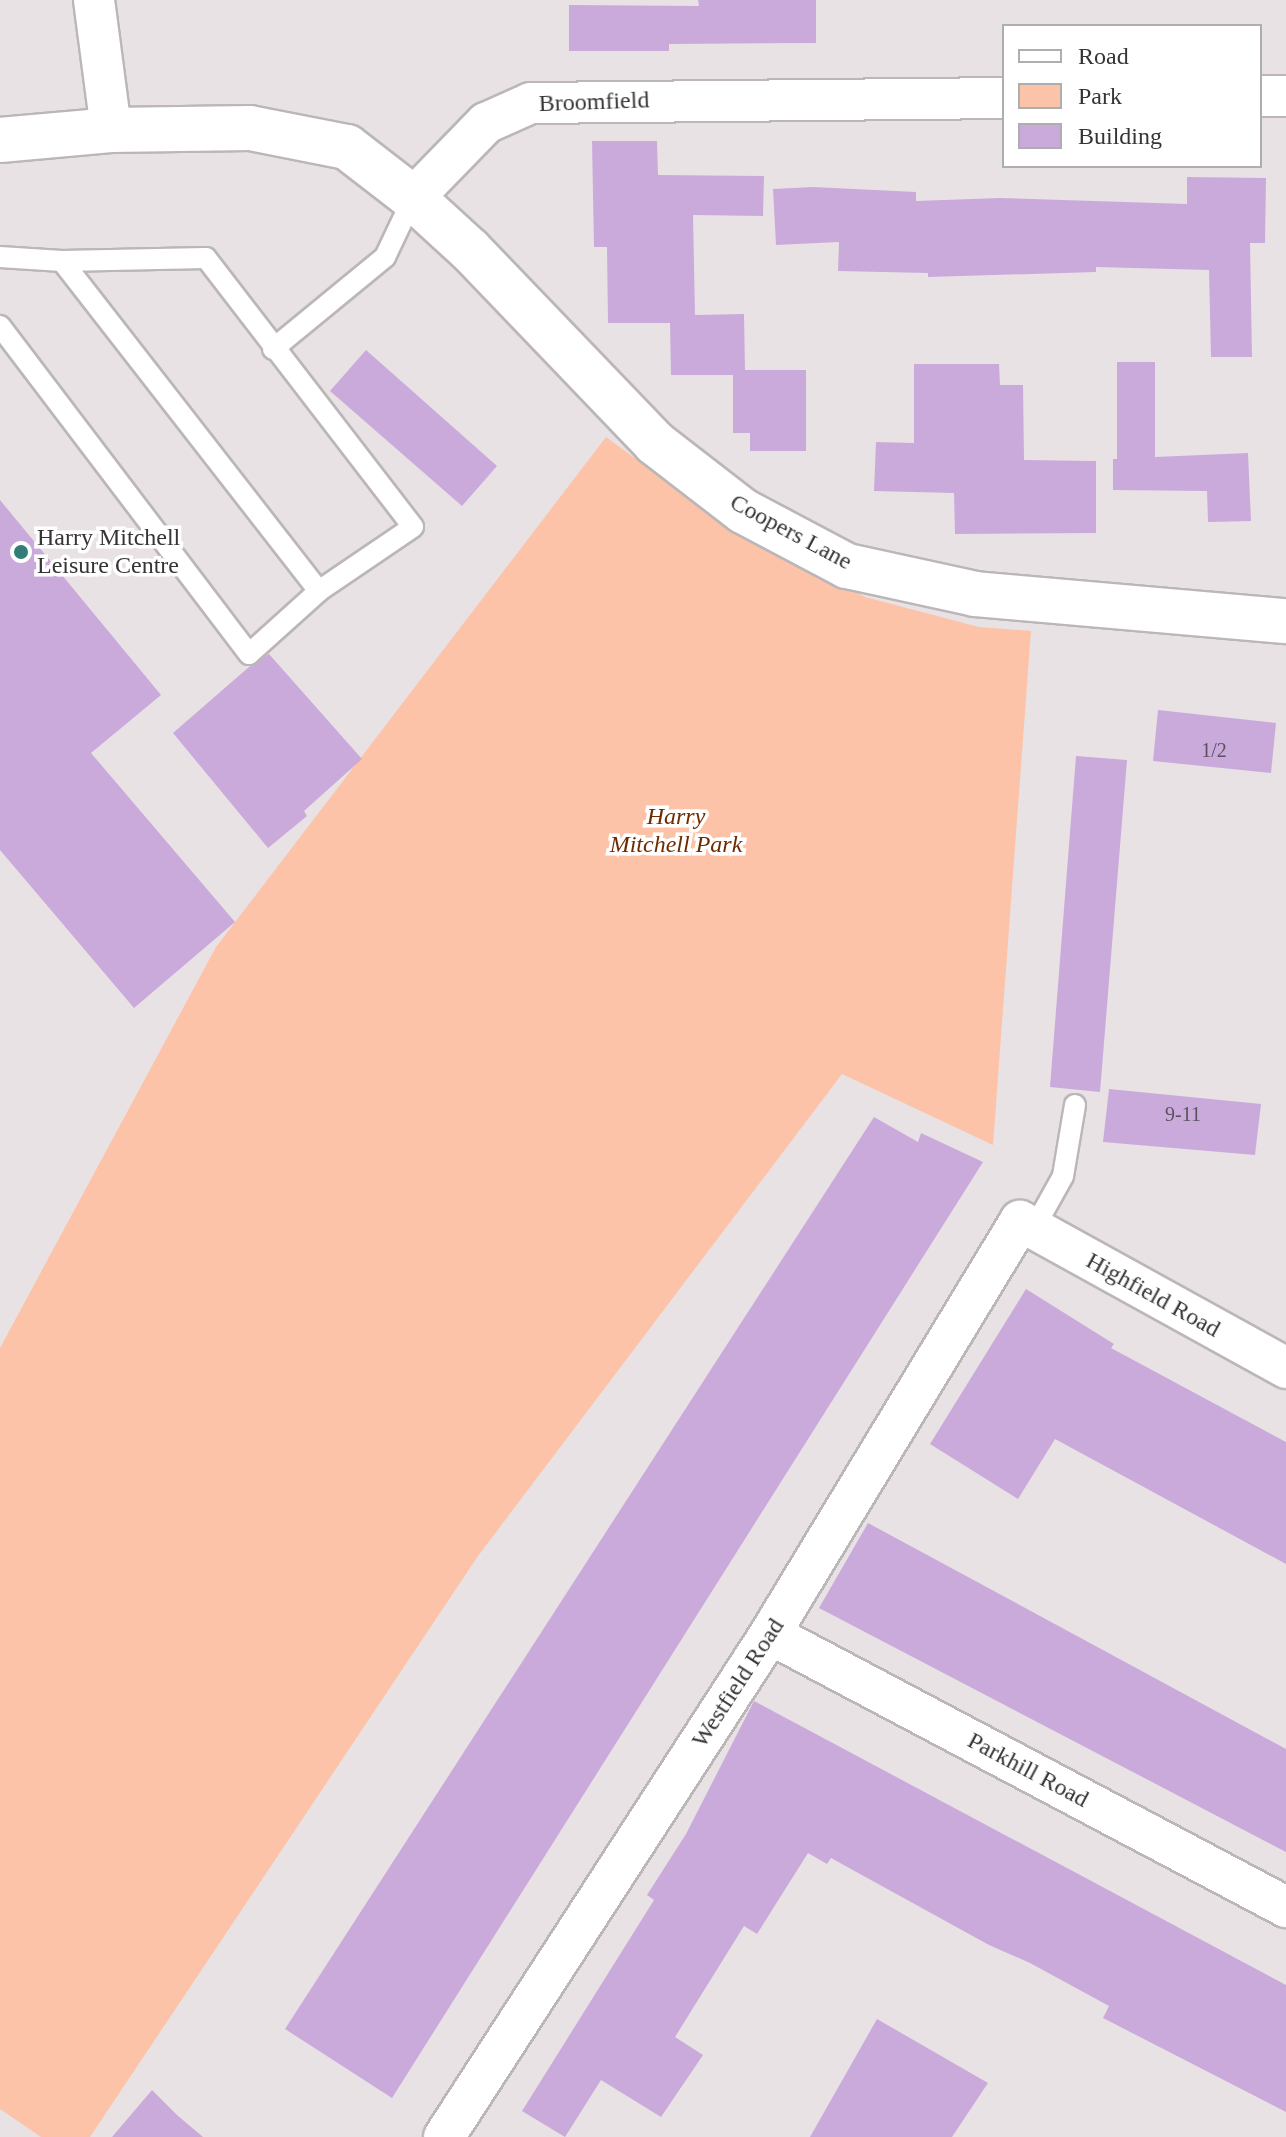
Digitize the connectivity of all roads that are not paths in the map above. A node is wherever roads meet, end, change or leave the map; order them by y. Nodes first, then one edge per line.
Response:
1 (94, 0) edge
2 (1262, 96) edge
3 (1286, 96) edge
4 (1002, 98) edge
5 (111, 130) junction
6 (0, 140) edge
7 (413, 198) junction
8 (0, 257) edge
9 (62, 261) junction
10 (0, 326) edge
11 (273, 349) junction
12 (319, 591) junction
13 (1286, 621) edge
14 (1075, 1105) dead end
15 (1026, 1225) junction
16 (1286, 1368) edge
17 (770, 1634) junction
18 (1286, 1907) edge
19 (444, 2137) edge

1 - 5 street
2 - 3 street
4 - 7 street, Broomfield
5 - 6 street
5 - 7 street
7 - 11 lane
7 - 13 street, Coopers Lane
8 - 9 lane
9 - 11 lane
9 - 12 lane
10 - 12 lane
11 - 12 lane
14 - 15 lane
15 - 16 street, Highfield Road
15 - 17 street, Westfield Road
17 - 18 street, Parkhill Road
17 - 19 street, Westfield Road

